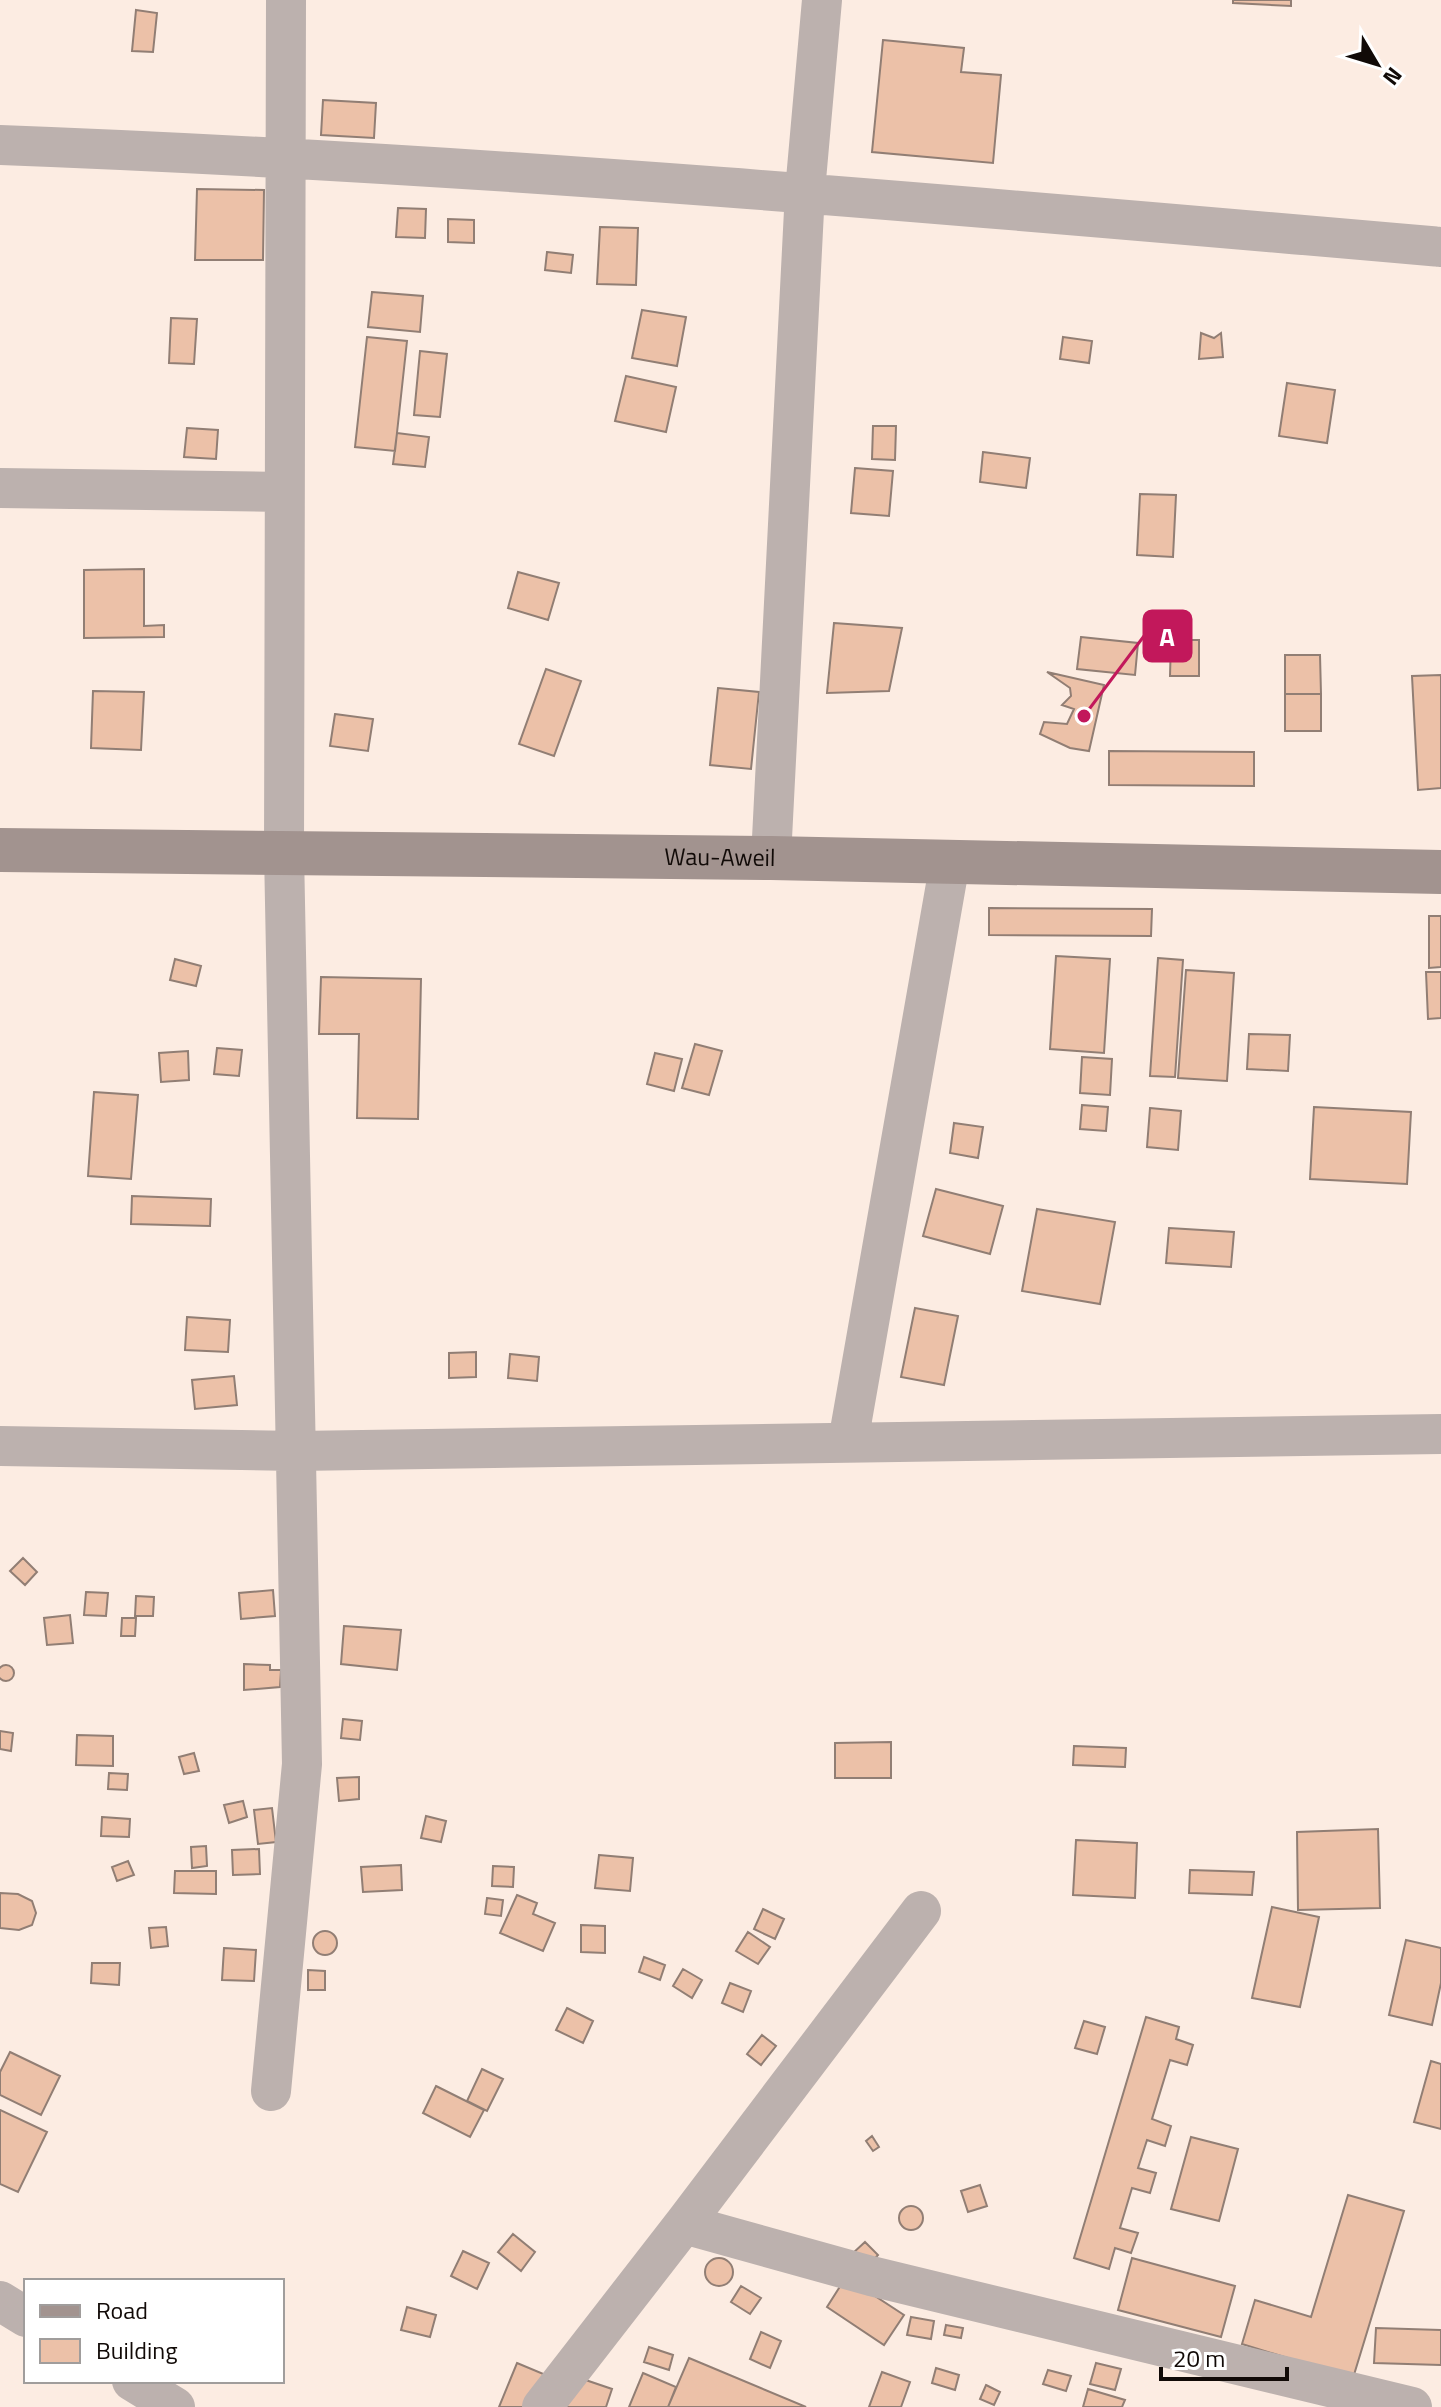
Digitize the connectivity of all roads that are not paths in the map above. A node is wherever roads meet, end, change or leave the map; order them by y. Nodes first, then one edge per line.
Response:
1 (286, 0) edge
2 (822, 0) edge
3 (0, 145) edge
4 (285, 156) junction
5 (805, 191) junction
6 (1441, 247) edge
7 (0, 488) edge
8 (283, 492) junction
9 (0, 850) edge
10 (284, 852) junction
11 (771, 858) junction
12 (950, 862) junction
13 (1441, 872) edge
14 (1441, 1434) edge
15 (848, 1442) junction
16 (0, 1446) edge
17 (297, 1451) junction
18 (921, 1911) dead end
19 (271, 2091) dead end
20 (684, 2224) junction
21 (0, 2301) edge
22 (24, 2316) edge
23 (135, 2383) edge
24 (175, 2407) edge
25 (542, 2407) edge
26 (1412, 2407) edge

1 - 4 street
2 - 5 street
3 - 4 street
4 - 5 street
4 - 8 street
5 - 6 street
5 - 11 street
7 - 8 street
8 - 10 street
9 - 10 street, Wau-Aweil
10 - 11 street, Wau-Aweil
10 - 17 street
11 - 12 street, Wau-Aweil
12 - 13 street, Wau-Aweil
12 - 15 street
14 - 15 street
15 - 17 street
16 - 17 street
17 - 19 street
18 - 20 street
20 - 25 street
20 - 26 street
21 - 22 street
23 - 24 street

